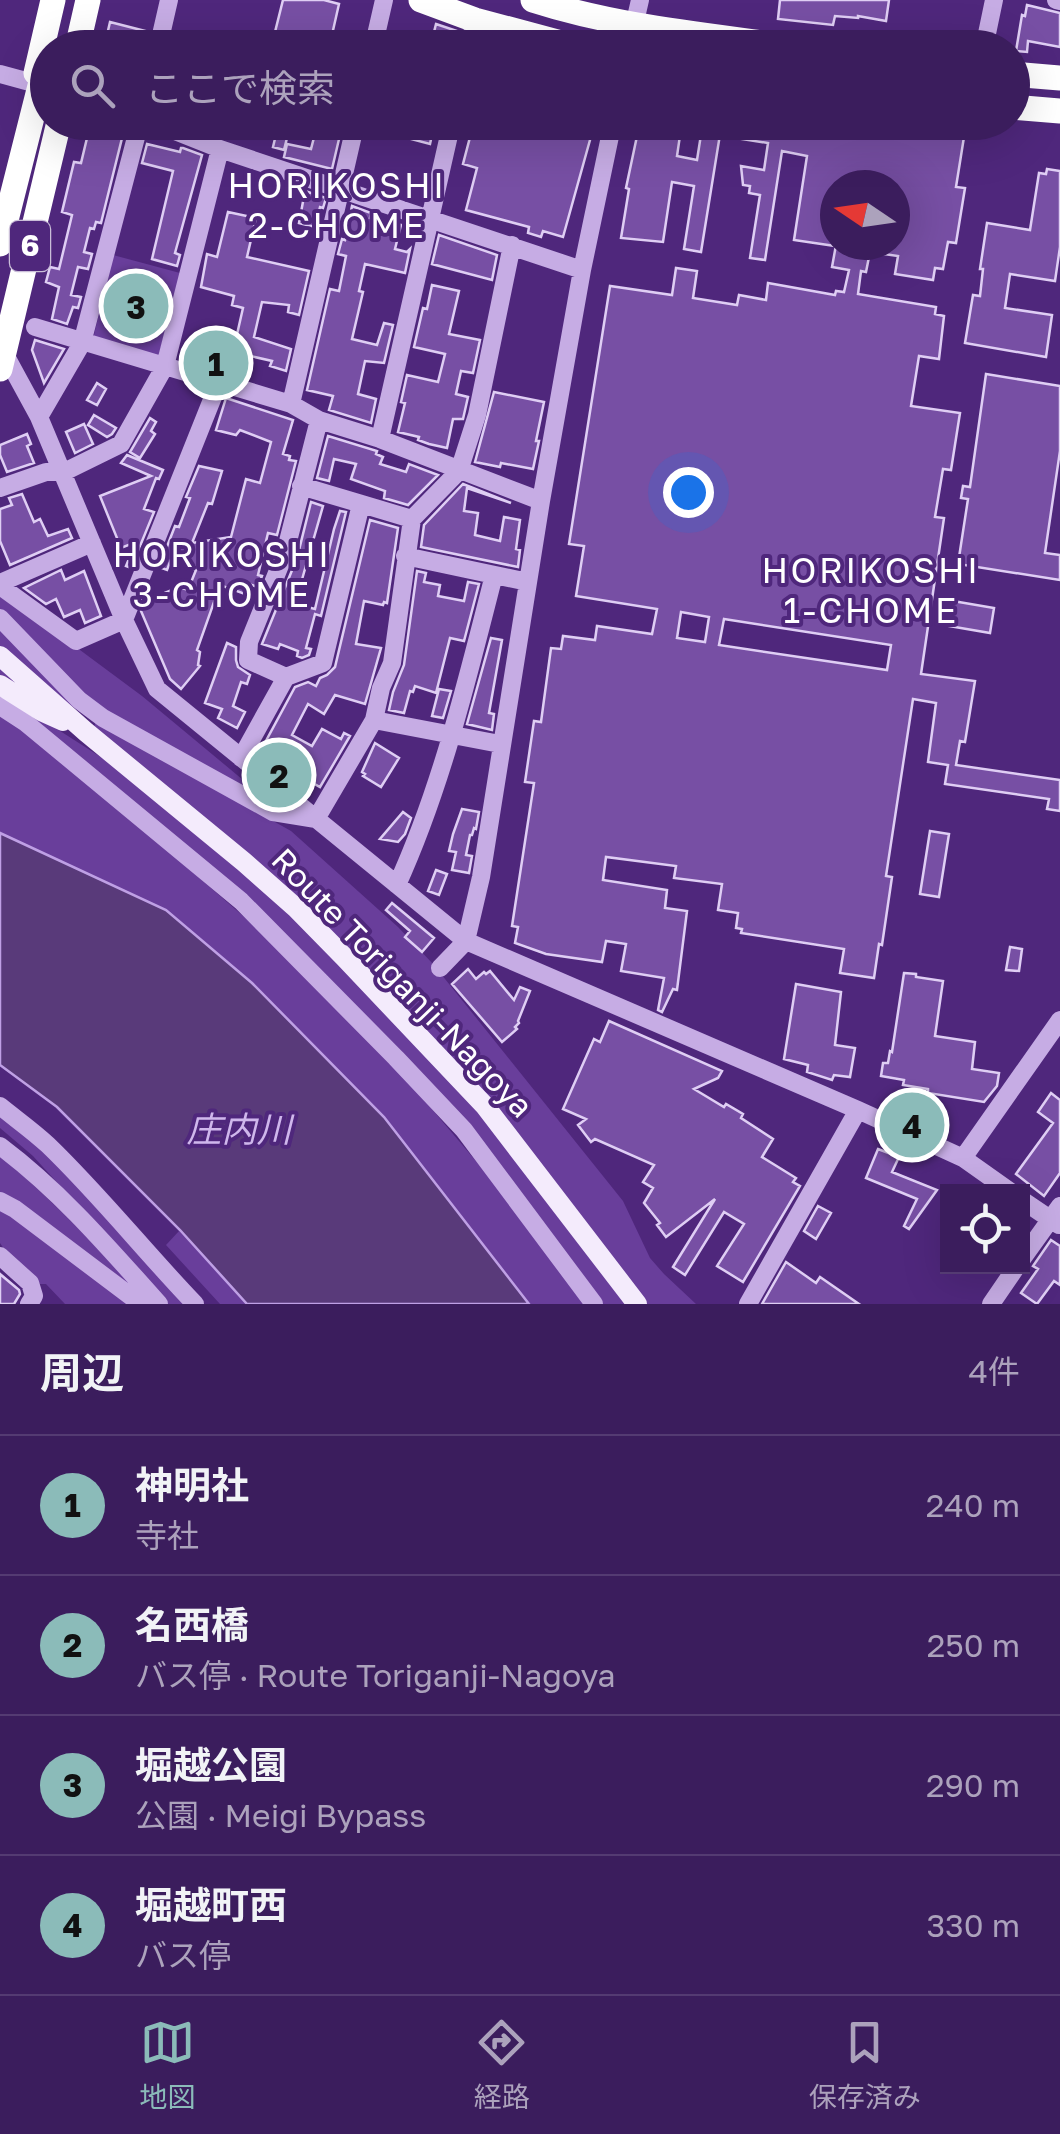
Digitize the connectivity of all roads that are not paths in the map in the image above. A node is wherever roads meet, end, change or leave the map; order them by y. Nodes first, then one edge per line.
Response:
1 (57, 0) edge
2 (89, 0) edge
3 (169, 0) edge
4 (384, 0) edge
5 (421, 0) edge
6 (533, 0) edge
7 (994, 0) edge
8 (476, 20) junction
9 (634, 24) edge
10 (51, 30) edge
11 (52, 30) edge
12 (82, 30) edge
13 (162, 30) edge
14 (378, 30) edge
15 (474, 30) edge
16 (513, 30) edge
17 (676, 30) edge
18 (988, 30) edge
19 (0, 74) edge
20 (1030, 76) edge
21 (1060, 78) edge
22 (30, 82) edge
23 (1030, 109) edge
24 (1060, 112) edge
25 (30, 118) edge
26 (30, 123) edge
27 (55, 140) edge
28 (135, 140) edge
29 (197, 140) edge
30 (352, 140) edge
31 (448, 140) edge
32 (610, 140) edge
33 (220, 149) junction
34 (342, 188) junction
35 (0, 218) edge
36 (431, 219) junction
37 (0, 244) edge
38 (512, 245) junction
39 (582, 270) junction
40 (35, 327) dead end
41 (82, 343) junction
42 (1, 357) edge
43 (165, 366) junction
44 (219, 382) junction
45 (291, 404) junction
46 (39, 417) junction
47 (318, 420) junction
48 (380, 440) junction
49 (459, 471) junction
50 (64, 472) junction
51 (301, 486) junction
52 (0, 488) edge
53 (541, 501) junction
54 (361, 504) junction
55 (412, 519) junction
56 (92, 543) junction
57 (406, 556) junction
58 (494, 575) junction
59 (528, 582) junction
60 (0, 584) edge
61 (0, 618) edge
62 (124, 620) junction
63 (0, 656) edge
64 (286, 676) junction
65 (0, 685) edge
66 (0, 706) edge
67 (72, 707) junction
68 (374, 720) junction
69 (86, 732) junction
70 (452, 736) junction
71 (500, 744) junction
72 (241, 758) junction
73 (316, 819) junction
74 (397, 885) junction
75 (466, 942) junction
76 (440, 968) dead end
77 (1060, 1020) edge
78 (0, 1106) edge
79 (858, 1110) junction
80 (0, 1146) edge
81 (962, 1158) junction
82 (999, 1184) edge
83 (0, 1201) edge
84 (1030, 1204) edge
85 (1057, 1217) edge
86 (1030, 1249) edge
87 (0, 1256) edge
88 (1011, 1274) edge
89 (29, 1304) edge
90 (142, 1304) edge
91 (159, 1304) edge
92 (195, 1304) edge
93 (594, 1304) edge
94 (637, 1304) edge
95 (748, 1304) edge
96 (990, 1304) edge

1 - 10 highway
1 - 11 highway, 6
2 - 12 highway
3 - 13 street
4 - 14 street
5 - 8 highway
6 - 9 highway
7 - 18 street
8 - 15 street
8 - 16 highway
9 - 17 highway
19 - 22 street
20 - 21 highway
23 - 24 highway
25 - 35 highway
26 - 37 highway, 6, bridge
27 - 42 highway, 6, bridge
28 - 41 street
29 - 33 street
30 - 34 street
31 - 36 street
32 - 39 street
33 - 34 street
33 - 43 street
34 - 36 street
34 - 45 street
36 - 38 street
36 - 48 street
38 - 39 street
38 - 49 street
39 - 53 street
40 - 41 street
41 - 43 street
41 - 46 street
42 - 46 street
43 - 44 street
43 - 50 street
44 - 45 street
44 - 62 street
45 - 47 street
46 - 50 street
47 - 48 street
47 - 51 street
48 - 49 street
49 - 53 street
49 - 55 street
50 - 52 street
50 - 56 street
51 - 54 street
51 - 64 street
53 - 59 street
54 - 55 street
54 - 64 street
55 - 57 street
56 - 60 street
56 - 62 street
57 - 58 street
57 - 68 street
58 - 59 street
58 - 70 street
59 - 71 street
60 - 62 street
61 - 67 street
62 - 72 street
63 - 67 main road, Route Toriganji-Nagoya
64 - 72 street
65 - 69 main road
66 - 93 street
67 - 69 main road, Route Toriganji-Nagoya
67 - 73 street
68 - 70 street
68 - 73 street
69 - 94 main road, Route Toriganji-Nagoya
70 - 71 street
70 - 74 street
71 - 75 street
72 - 73 street
73 - 74 street
74 - 75 street
75 - 76 street
75 - 79 street
77 - 81 street
78 - 92 street
79 - 81 street
79 - 95 street
80 - 91 street
81 - 82 street
83 - 90 street
84 - 85 street
85 - 86 street
87 - 89 street
88 - 96 street

